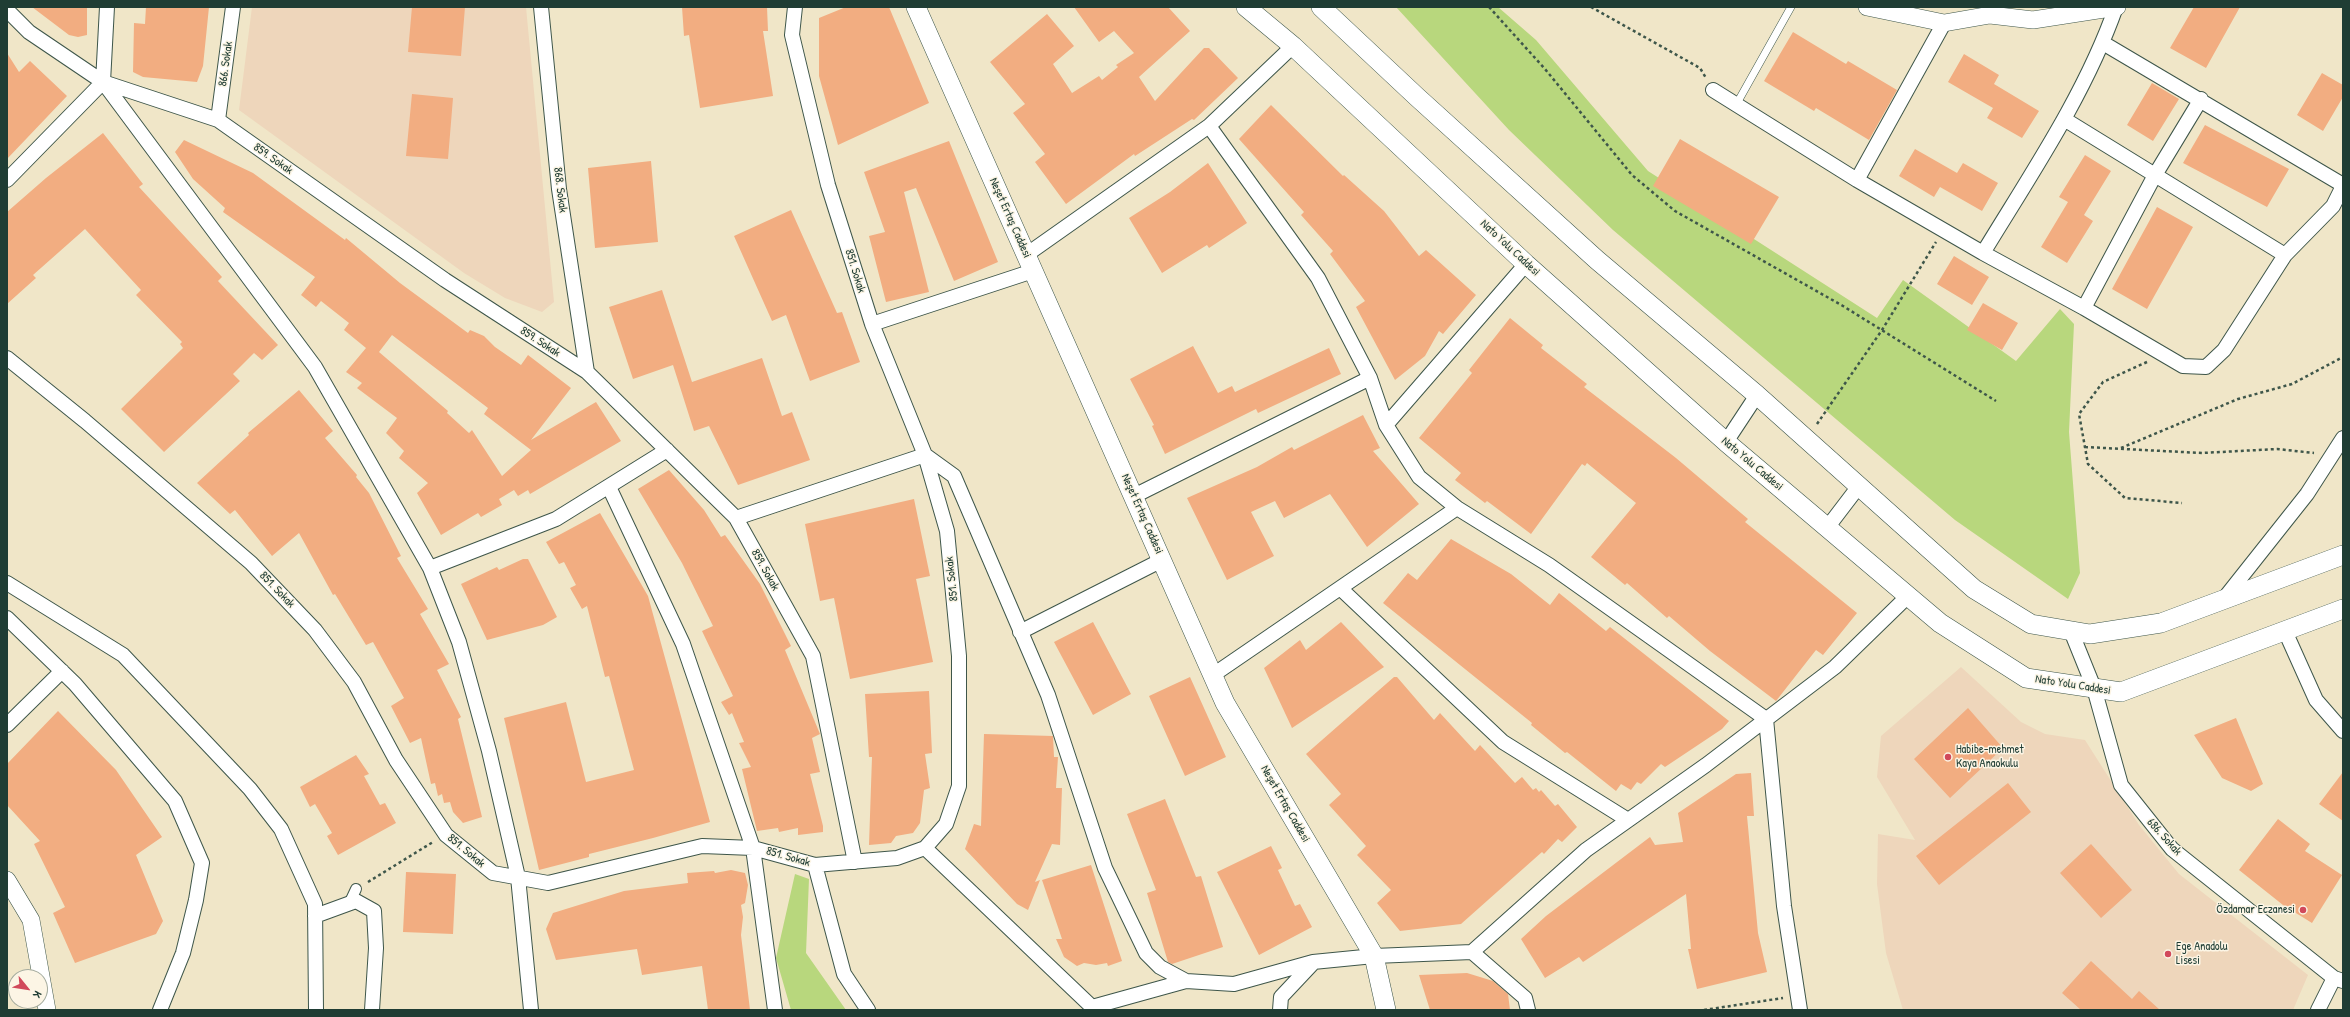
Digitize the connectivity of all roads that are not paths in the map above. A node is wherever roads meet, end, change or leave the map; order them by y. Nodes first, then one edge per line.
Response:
1 (107, 7) edge
2 (233, 7) edge
3 (541, 7) edge
4 (795, 7) edge
5 (916, 7) edge
6 (1246, 7) edge
7 (1321, 7) edge
8 (1791, 7) edge
9 (1867, 7) edge
10 (2116, 7) edge
11 (7, 10) edge
12 (1992, 11) edge
13 (1944, 24) junction
14 (2103, 43) junction
15 (1293, 46) junction
16 (103, 82) junction
17 (1713, 90) road end
18 (2201, 99) junction
19 (1736, 105) junction
20 (2064, 119) junction
21 (218, 120) junction
22 (1209, 126) junction
23 (2155, 174) junction
24 (7, 180) edge
25 (1857, 180) junction
26 (2343, 186) edge
27 (2338, 209) edge
28 (1983, 253) junction
29 (2285, 255) junction
30 (1030, 263) junction
31 (1526, 264) junction
32 (2084, 308) junction
33 (872, 324) junction
34 (7, 358) edge
35 (587, 372) junction
36 (1370, 378) junction
37 (1757, 395) junction
38 (1386, 425) junction
39 (2343, 438) edge
40 (1726, 442) junction
41 (667, 450) junction
42 (925, 455) junction
43 (1859, 486) junction
44 (609, 487) junction
45 (1134, 496) junction
46 (1457, 508) junction
47 (736, 518) junction
48 (1827, 528) junction
49 (2343, 555) edge
50 (1162, 560) junction
51 (430, 568) junction
52 (7, 583) edge
53 (1340, 588) junction
54 (1908, 596) junction
55 (2222, 600) junction
56 (2343, 610) edge
57 (7, 618) edge
58 (2070, 631) junction
59 (2285, 631) junction
60 (1020, 632) junction
61 (62, 671) junction
62 (1213, 675) junction
63 (2094, 688) junction
64 (1766, 719) junction
65 (7, 725) edge
66 (2343, 731) edge
67 (1628, 820) junction
68 (753, 848) junction
69 (925, 848) junction
70 (855, 862) junction
71 (815, 865) junction
72 (518, 877) junction
73 (7, 880) edge
74 (356, 889) road end
75 (349, 904) junction
76 (315, 916) junction
77 (1472, 952) junction
78 (1374, 956) junction
79 (1313, 962) junction
80 (2338, 979) edge
81 (1186, 981) junction
82 (47, 1010) edge
83 (160, 1010) edge
84 (316, 1010) edge
85 (372, 1010) edge
86 (531, 1010) edge
87 (774, 1010) edge
88 (868, 1010) edge
89 (1280, 1010) edge
90 (1386, 1010) edge
91 (1528, 1010) edge
92 (1800, 1010) edge
93 (2318, 1010) edge

1 - 16 street
2 - 21 street, 866. Sokak
3 - 35 street, 868. Sokak
4 - 33 street, 851. Sokak
5 - 30 main road, Neşet Ertaş Caddesi
6 - 15 main road, Nato Yolu Caddesi
7 - 37 main road
8 - 19 lane
9 - 13 street
10 - 12 street
10 - 14 street
11 - 16 street, 859. Sokak
12 - 13 street
13 - 25 street
14 - 18 street
14 - 20 street
15 - 22 street
15 - 31 main road, Nato Yolu Caddesi
16 - 21 street, 859. Sokak
16 - 24 street
16 - 51 street
17 - 19 street
18 - 23 street
18 - 26 street
19 - 25 street
20 - 23 street
20 - 28 street
21 - 35 street, 859. Sokak
22 - 30 street
22 - 36 street
23 - 29 street
23 - 32 street
25 - 28 street
26 - 27 street
27 - 29 street
28 - 32 street
29 - 32 street
30 - 33 street
30 - 45 main road, Neşet Ertaş Caddesi
31 - 38 street
31 - 40 main road, Nato Yolu Caddesi
33 - 42 street, 851. Sokak
34 - 72 street, 851. Sokak
35 - 41 street, 859. Sokak
36 - 38 street
36 - 45 street
37 - 40 street
37 - 43 main road
38 - 46 street
39 - 55 street
40 - 48 main road, Nato Yolu Caddesi
41 - 44 street
41 - 47 street, 859. Sokak
42 - 47 street
42 - 60 street
42 - 69 street, 851. Sokak
43 - 48 street
43 - 58 main road
44 - 51 street
44 - 68 street
45 - 50 main road, Neşet Ertaş Caddesi
46 - 53 street
46 - 64 street
47 - 70 street, 859. Sokak
48 - 54 main road, Nato Yolu Caddesi
49 - 55 main road
50 - 60 street
50 - 62 main road, Neşet Ertaş Caddesi
51 - 72 street
52 - 76 street
53 - 62 street
53 - 67 street
54 - 63 main road, Nato Yolu Caddesi
54 - 64 street
55 - 58 main road
56 - 59 main road, Nato Yolu Caddesi
57 - 61 street
58 - 63 street, 686. Sokak
59 - 63 main road, Nato Yolu Caddesi
59 - 66 street
60 - 81 street
61 - 65 street
61 - 83 street
62 - 78 main road, Neşet Ertaş Caddesi
63 - 80 street, 686. Sokak
64 - 67 street
64 - 92 street
67 - 77 street
68 - 71 street, 851. Sokak
68 - 72 street, 851. Sokak
68 - 87 street
69 - 70 street, 851. Sokak
69 - 81 street
70 - 71 street, 851. Sokak
71 - 88 street
72 - 86 street
73 - 82 street
74 - 75 street
75 - 76 street
75 - 85 street
76 - 84 street
77 - 78 street
77 - 91 street
78 - 79 street
78 - 90 main road, Neşet Ertaş Caddesi
79 - 81 street
79 - 89 street
80 - 93 street

